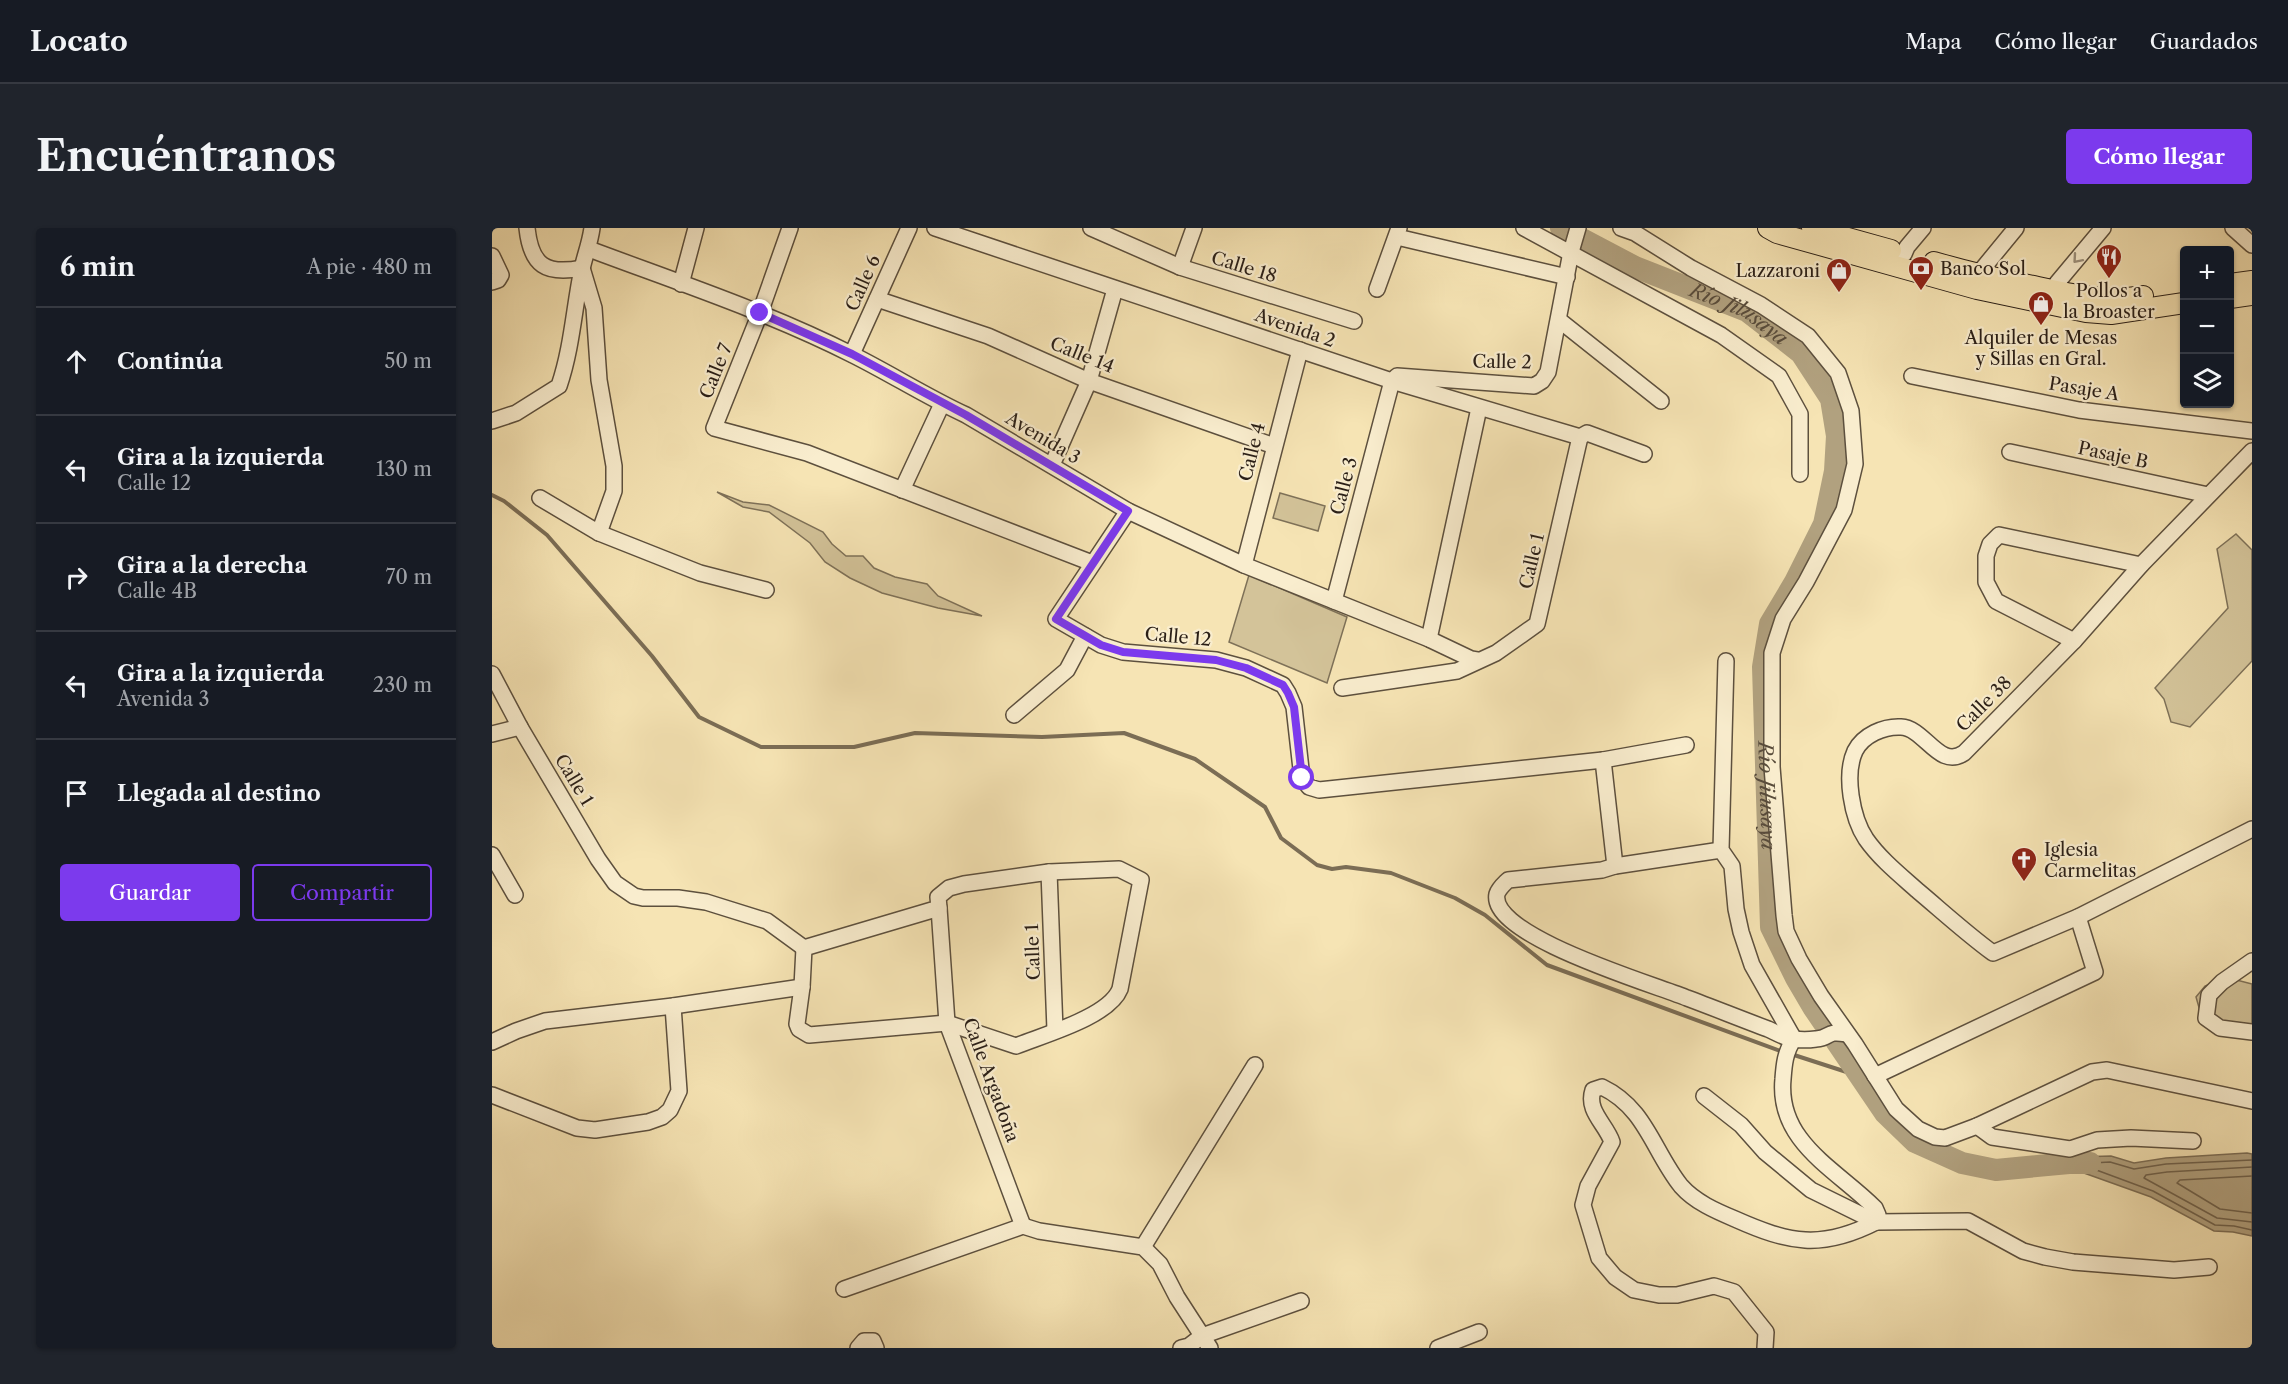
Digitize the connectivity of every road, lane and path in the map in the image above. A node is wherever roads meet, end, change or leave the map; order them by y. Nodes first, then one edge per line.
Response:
1 (527, 228) edge
2 (592, 228) edge
3 (696, 228) edge
4 (790, 228) edge
5 (909, 228) edge
6 (934, 228) edge
7 (1091, 228) edge
8 (1194, 228) edge
9 (1524, 228) edge
10 (1621, 228) edge
11 (1768, 228) edge
12 (1812, 228) edge
13 (1923, 228) edge
14 (2016, 228) edge
15 (2103, 228) edge
16 (2233, 228) edge
17 (1398, 232) edge
18 (1833, 236) edge
19 (1575, 238) edge
20 (2252, 245) edge
21 (589, 249) junction
22 (492, 256) edge
23 (1902, 260) junction
24 (1180, 267) junction
25 (582, 268) junction
26 (1567, 277) junction
27 (2252, 281) edge
28 (492, 282) edge
29 (1979, 282) junction
30 (2234, 283) edge
31 (681, 284) junction
32 (1115, 289) junction
33 (1377, 289) dead end
34 (2180, 290) edge
35 (2252, 295) edge
36 (2234, 297) edge
37 (2053, 298) junction
38 (877, 299) junction
39 (2180, 304) edge
40 (760, 313) junction
41 (1354, 321) dead end
42 (1559, 321) junction
43 (1300, 350) junction
44 (852, 354) junction
45 (1912, 376) dead end
46 (1089, 381) junction
47 (1392, 381) junction
48 (1661, 401) dead end
49 (942, 404) junction
50 (1479, 408) junction
51 (492, 421) edge
52 (2252, 431) edge
53 (1580, 437) junction
54 (1274, 446) junction
55 (2252, 451) edge
56 (2010, 452) dead end
57 (1644, 454) dead end
58 (1052, 465) junction
59 (1800, 474) dead end
60 (902, 490) junction
61 (2208, 495) junction
62 (540, 498) dead end
63 (1128, 511) junction
64 (599, 533) junction
65 (1092, 563) junction
66 (1244, 565) junction
67 (2141, 565) junction
68 (766, 590) dead end
69 (1334, 601) junction
70 (1085, 636) junction
71 (1429, 639) junction
72 (2074, 641) junction
73 (1477, 660) junction
74 (1726, 661) dead end
75 (492, 674) edge
76 (1342, 688) dead end
77 (1014, 715) dead end
78 (520, 727) junction
79 (492, 734) edge
80 (1686, 745) dead end
81 (1602, 760) junction
82 (2252, 829) edge
83 (1721, 850) junction
84 (492, 855) edge
85 (1615, 866) junction
86 (1049, 872) junction
87 (515, 894) dead end
88 (939, 908) junction
89 (2079, 917) junction
90 (804, 948) junction
91 (2252, 961) edge
92 (802, 987) junction
93 (673, 1006) junction
94 (947, 1023) junction
95 (1055, 1030) junction
96 (2252, 1032) edge
97 (1834, 1034) junction
98 (492, 1042) edge
99 (1789, 1049) junction
100 (1255, 1065) dead end
101 (1875, 1076) junction
102 (492, 1095) edge
103 (1704, 1096) dead end
104 (2252, 1101) edge
105 (1977, 1126) junction
106 (2193, 1141) dead end
107 (1876, 1221) junction
108 (1023, 1226) junction
109 (1143, 1247) junction
110 (2209, 1267) dead end
111 (844, 1289) dead end
112 (1301, 1301) dead end
113 (1479, 1332) dead end
114 (1206, 1342) edge
115 (858, 1348) edge
116 (876, 1348) edge
117 (1180, 1348) edge
118 (1438, 1348) edge
119 (1765, 1348) edge

1 - 25 street
2 - 21 street
3 - 31 street
4 - 40 street, Calle 7
5 - 38 street, Calle 6
6 - 32 street, Avenida 2
7 - 24 street, Calle 18
8 - 24 street
9 - 19 street
10 - 97 street
11 - 18 main road
12 - 18 main road
13 - 23 street
14 - 29 street
15 -> 37 street
16 - 20 street
17 - 26 street
17 - 33 street
18 - 23 main road
19 - 26 street, Calle 2
19 - 59 street
21 - 25 street
21 - 31 street, Avenida 3
22 - 28 street
23 - 29 main road
24 - 41 street, Calle 18
25 - 51 street
25 - 64 street
26 - 42 street, Calle 2
27 - 30 main road
29 - 37 main road
31 - 40 street, Avenida 3
32 - 43 street, Avenida 2
32 - 46 street
34 - 37 main road
35 - 36 main road
37 - 39 main road
38 - 44 street, Calle 6
38 - 46 street, Calle 14
40 - 44 street, Avenida 3
40 - 60 street, Calle 7
42 - 47 street, Calle 2
42 - 48 street
43 - 47 street, Avenida 2
43 - 54 street, Calle 4
44 - 49 street, Avenida 3
45 - 52 street, Pasaje A
46 - 54 street, Calle 14
46 - 58 street
47 - 50 street, Avenida 2
47 - 69 street, Calle 3
49 - 58 street, Avenida 3
49 - 60 street
50 - 53 street, Avenida 2
50 - 71 street
53 - 57 street, Avenida 2
53 - 73 street, Calle 1
54 - 66 street, Calle 4
55 - 61 street, Calle 38
56 - 61 street, Pasaje B
58 - 63 street, Avenida 3
60 - 65 street
61 - 67 street, Calle 38
62 - 64 street
63 - 65 street
63 - 66 street, Avenida 3
64 - 68 street
65 - 70 street, Calle 12
66 - 69 street, Avenida 3
67 - 72 street, Calle 38
67 - 72 street
69 - 71 street, Avenida 3
70 - 77 street
70 - 81 street, Calle 12
71 - 73 street, Avenida 3
72 - 89 street, Calle 38
73 - 76 street, Calle 1
74 - 83 street
75 - 78 street, Calle 1
78 - 79 street
78 - 90 street, Calle 1
80 - 81 street
81 - 85 street
82 - 89 street
83 - 85 street
83 - 99 street
84 - 87 street
85 - 99 street
86 - 88 street
86 - 95 street, Calle 1
86 - 95 street
88 - 90 street
88 - 94 street, Calle Argadoña
89 - 101 street
90 - 92 street
91 - 96 street
92 - 93 street
92 - 94 street
93 - 98 street
93 - 102 street
94 - 95 street
94 - 108 street, Calle Argadoña
97 - 99 street
97 - 101 street
99 - 107 street
100 - 109 street
101 - 105 street
103 - 107 street
104 - 105 street
105 - 106 street
107 - 110 street
107 - 119 street
108 - 109 street
108 - 111 street
109 - 114 street
112 - 114 street
113 - 118 street
114 - 117 street
115 - 116 street

